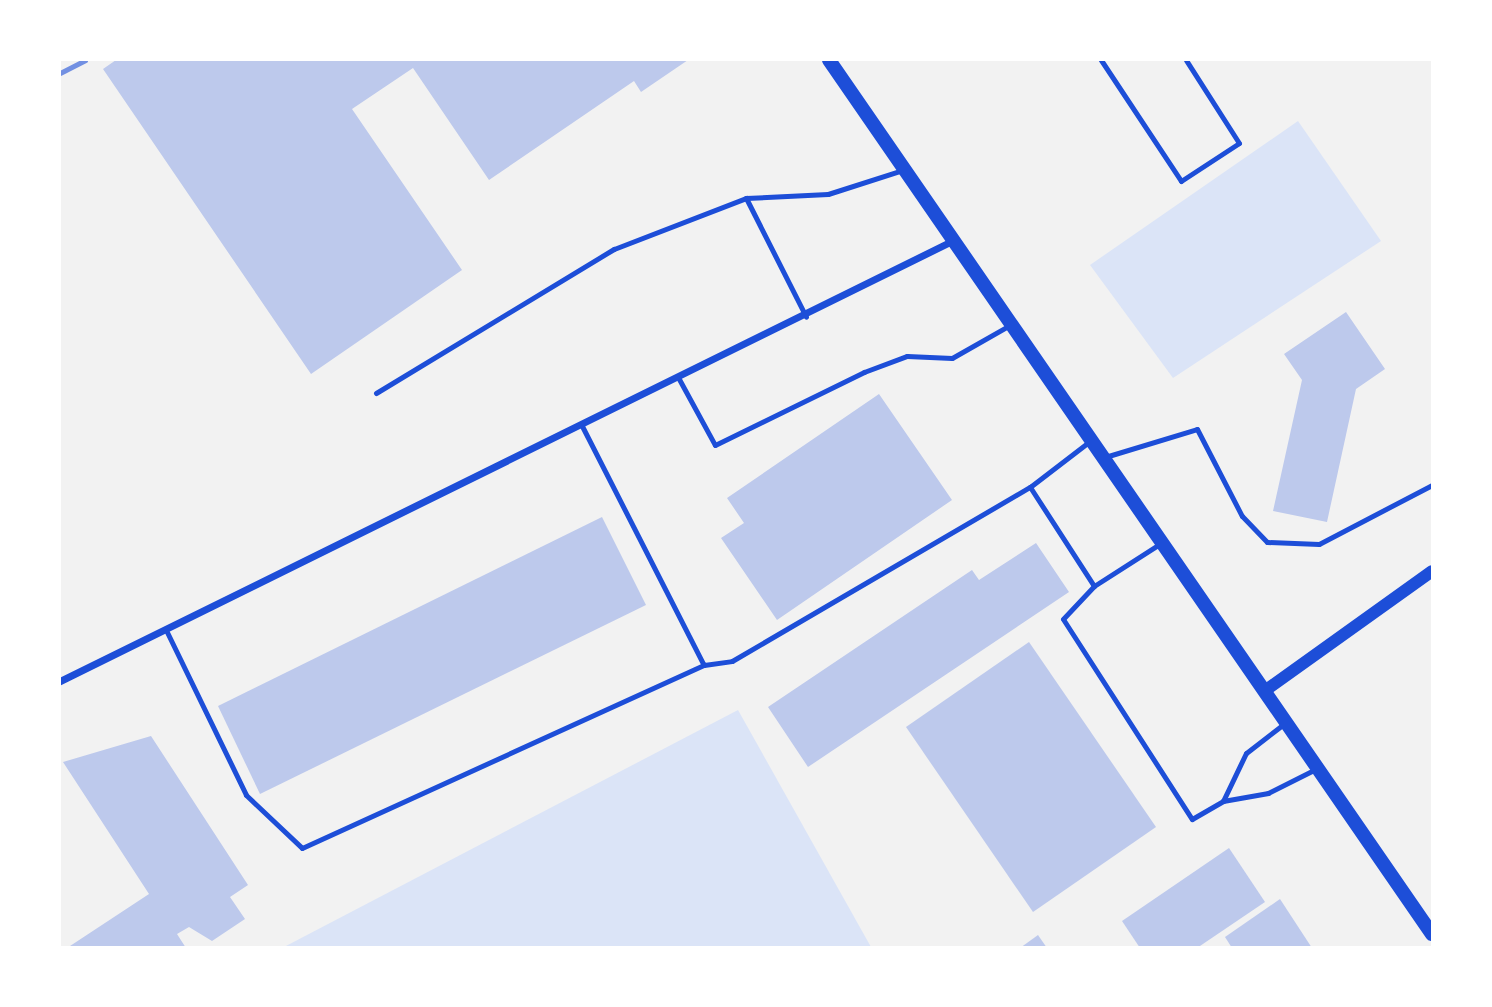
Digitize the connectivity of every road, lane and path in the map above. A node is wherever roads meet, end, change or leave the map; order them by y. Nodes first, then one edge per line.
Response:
1 (829, 60) edge
2 (1101, 60) edge
3 (1186, 60) edge
4 (906, 169) junction
5 (746, 198) junction
6 (955, 240) junction
7 (806, 317) junction
8 (1013, 323) junction
9 (679, 379) junction
10 (376, 393) dead end
11 (582, 426) junction
12 (1093, 439) junction
13 (1105, 457) junction
14 (1433, 485) edge
15 (1030, 487) junction
16 (1163, 542) junction
17 (1433, 571) edge
18 (1094, 586) junction
19 (166, 629) junction
20 (704, 665) junction
21 (60, 681) edge
22 (1266, 690) junction
23 (1287, 721) junction
24 (1319, 768) junction
25 (1223, 801) junction
26 (1433, 934) edge

1 - 4 main road
2 - 3 lane
4 - 5 lane
4 - 6 main road
5 - 7 lane
5 - 10 lane
6 - 7 street
6 - 8 main road
7 - 9 street
8 - 9 lane
8 - 12 main road
9 - 11 street
11 - 19 street
11 - 20 lane
12 - 13 main road
12 - 15 lane
13 - 14 lane
13 - 16 main road
15 - 18 lane
15 - 20 lane
16 - 18 lane
16 - 22 main road
17 - 22 street
18 - 25 lane
19 - 20 lane
19 - 21 street
22 - 23 main road
23 - 24 main road
23 - 25 lane
24 - 25 lane
24 - 26 main road

